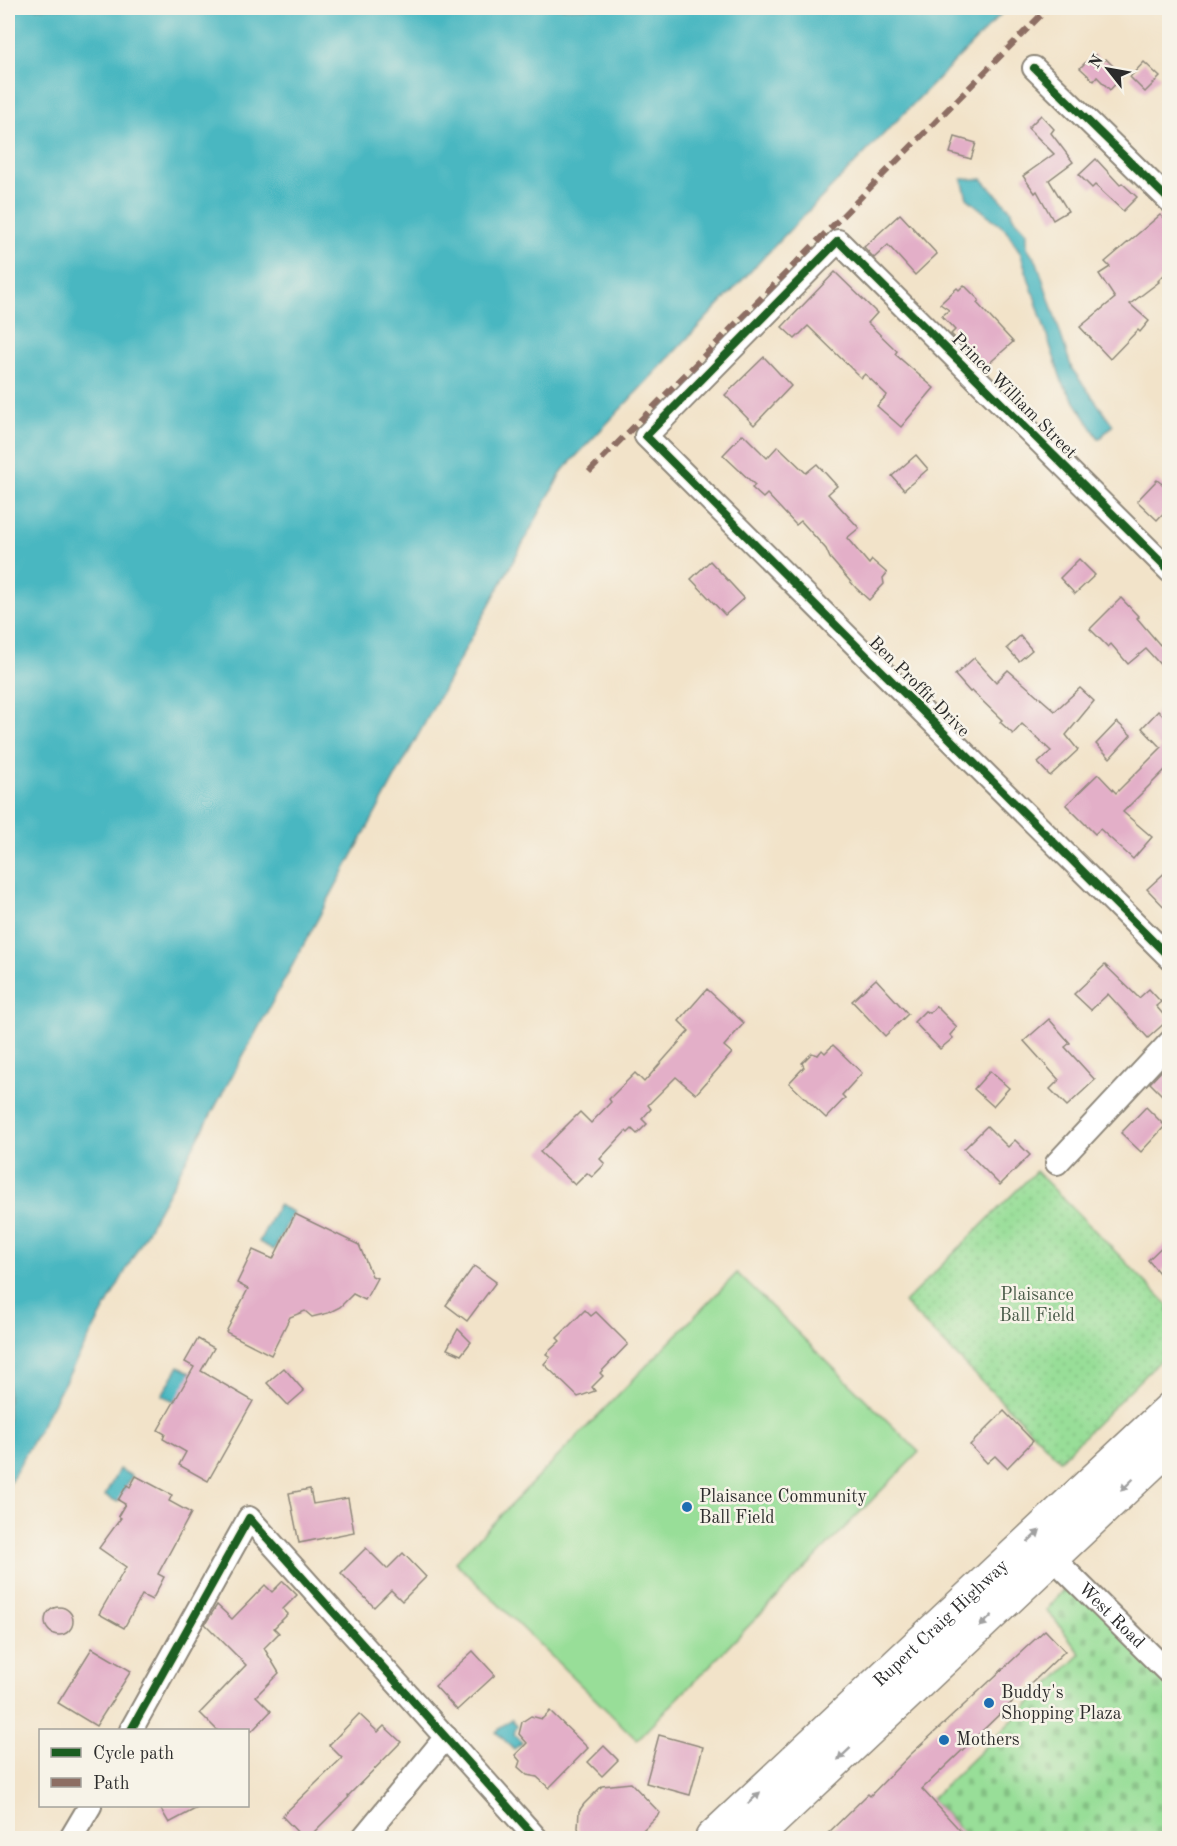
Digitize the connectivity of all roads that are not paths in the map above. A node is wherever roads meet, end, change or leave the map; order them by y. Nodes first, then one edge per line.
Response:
1 (1035, 68) dead end
2 (1170, 201) edge
3 (646, 436) joint
4 (1170, 571) edge
5 (1166, 947) edge
6 (1170, 1042) edge
7 (1057, 1163) dead end
8 (1170, 1409) edge
9 (1170, 1446) edge
10 (1053, 1558) junction
11 (1170, 1674) edge
12 (132, 1729) edge
13 (446, 1737) junction
14 (89, 1807) edge
15 (71, 1839) edge
16 (363, 1839) edge
17 (536, 1839) edge
18 (712, 1839) edge
19 (754, 1839) edge

1 - 2 street
3 - 4 street, Prince William Street
3 - 5 street, Ben Proffit Drive
6 - 7 street
18 -> 8 main road, Rupert Craig Highway
9 -> 10 main road, Rupert Craig Highway
10 - 11 street, West Road
10 -> 19 main road, Rupert Craig Highway
12 - 13 street
13 - 16 street
13 - 17 street
14 - 15 street

